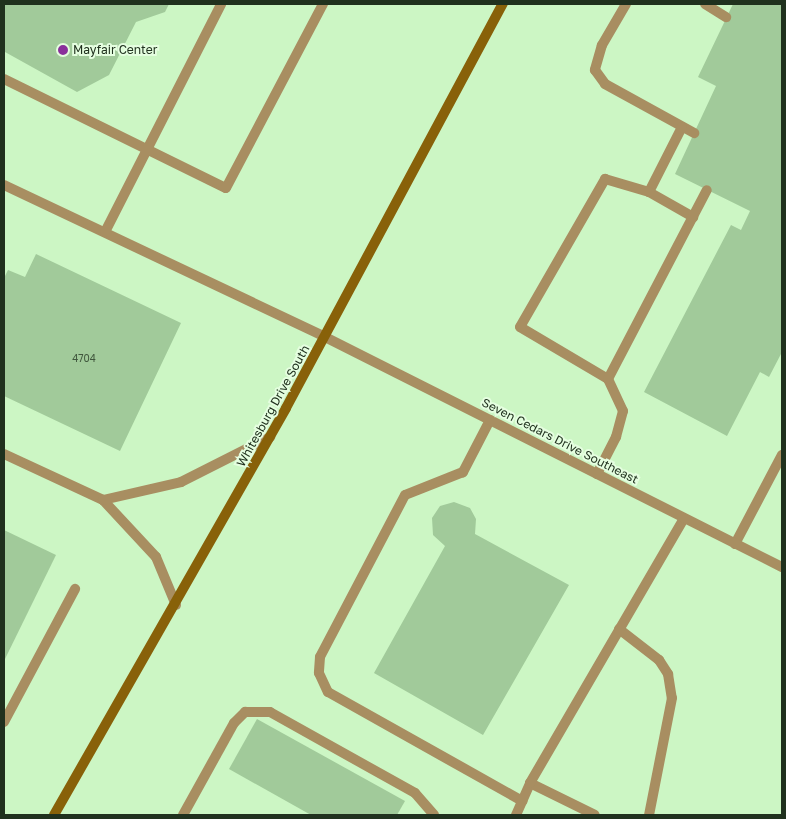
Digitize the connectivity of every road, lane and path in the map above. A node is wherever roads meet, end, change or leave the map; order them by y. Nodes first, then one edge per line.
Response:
1 (221, 4) edge
2 (323, 4) edge
3 (503, 4) edge
4 (626, 4) edge
5 (705, 4) edge
6 (726, 17) dead end
7 (4, 79) edge
8 (682, 127) junction
9 (694, 133) dead end
10 (148, 150) junction
11 (4, 185) edge
12 (707, 190) dead end
13 (649, 192) junction
14 (693, 217) junction
15 (105, 232) junction
16 (325, 337) junction
17 (608, 379) junction
18 (490, 420) junction
19 (270, 437) junction
20 (4, 454) edge
21 (782, 455) edge
22 (597, 474) junction
23 (103, 500) junction
24 (684, 518) junction
25 (735, 544) junction
26 (782, 567) edge
27 (75, 589) dead end
28 (176, 606) junction
29 (619, 629) junction
30 (4, 722) edge
31 (530, 782) junction
32 (522, 801) junction
33 (54, 815) edge
34 (184, 815) edge
35 (434, 815) edge
36 (516, 815) edge
37 (595, 815) edge
38 (649, 815) edge

1 - 10 street
2 - 10 street
3 - 16 main road, Whitesburg Drive South
4 - 8 street
5 - 6 street
7 - 10 street
8 - 9 street
8 - 13 street
10 - 15 street
11 - 15 street, Seven Cedars Drive Southeast
12 - 14 street
13 - 14 street
13 - 17 street
14 - 17 street
15 - 16 street, Seven Cedars Drive Southeast
16 - 18 street, Seven Cedars Drive Southeast
16 - 19 main road, Whitesburg Drive South
17 - 22 street
18 - 22 street, Seven Cedars Drive Southeast
18 - 32 street
19 - 23 street
19 - 28 main road, Whitesburg Drive South
20 - 23 street
21 - 25 street
22 - 24 street, Seven Cedars Drive Southeast
23 - 28 street
24 - 25 street, Seven Cedars Drive Southeast
24 - 29 street
25 - 26 street, Seven Cedars Drive Southeast
27 - 30 street
28 - 33 main road, Whitesburg Drive South
29 - 31 street
29 - 38 street
31 - 32 street
31 - 37 street
32 - 36 street
34 - 35 street

